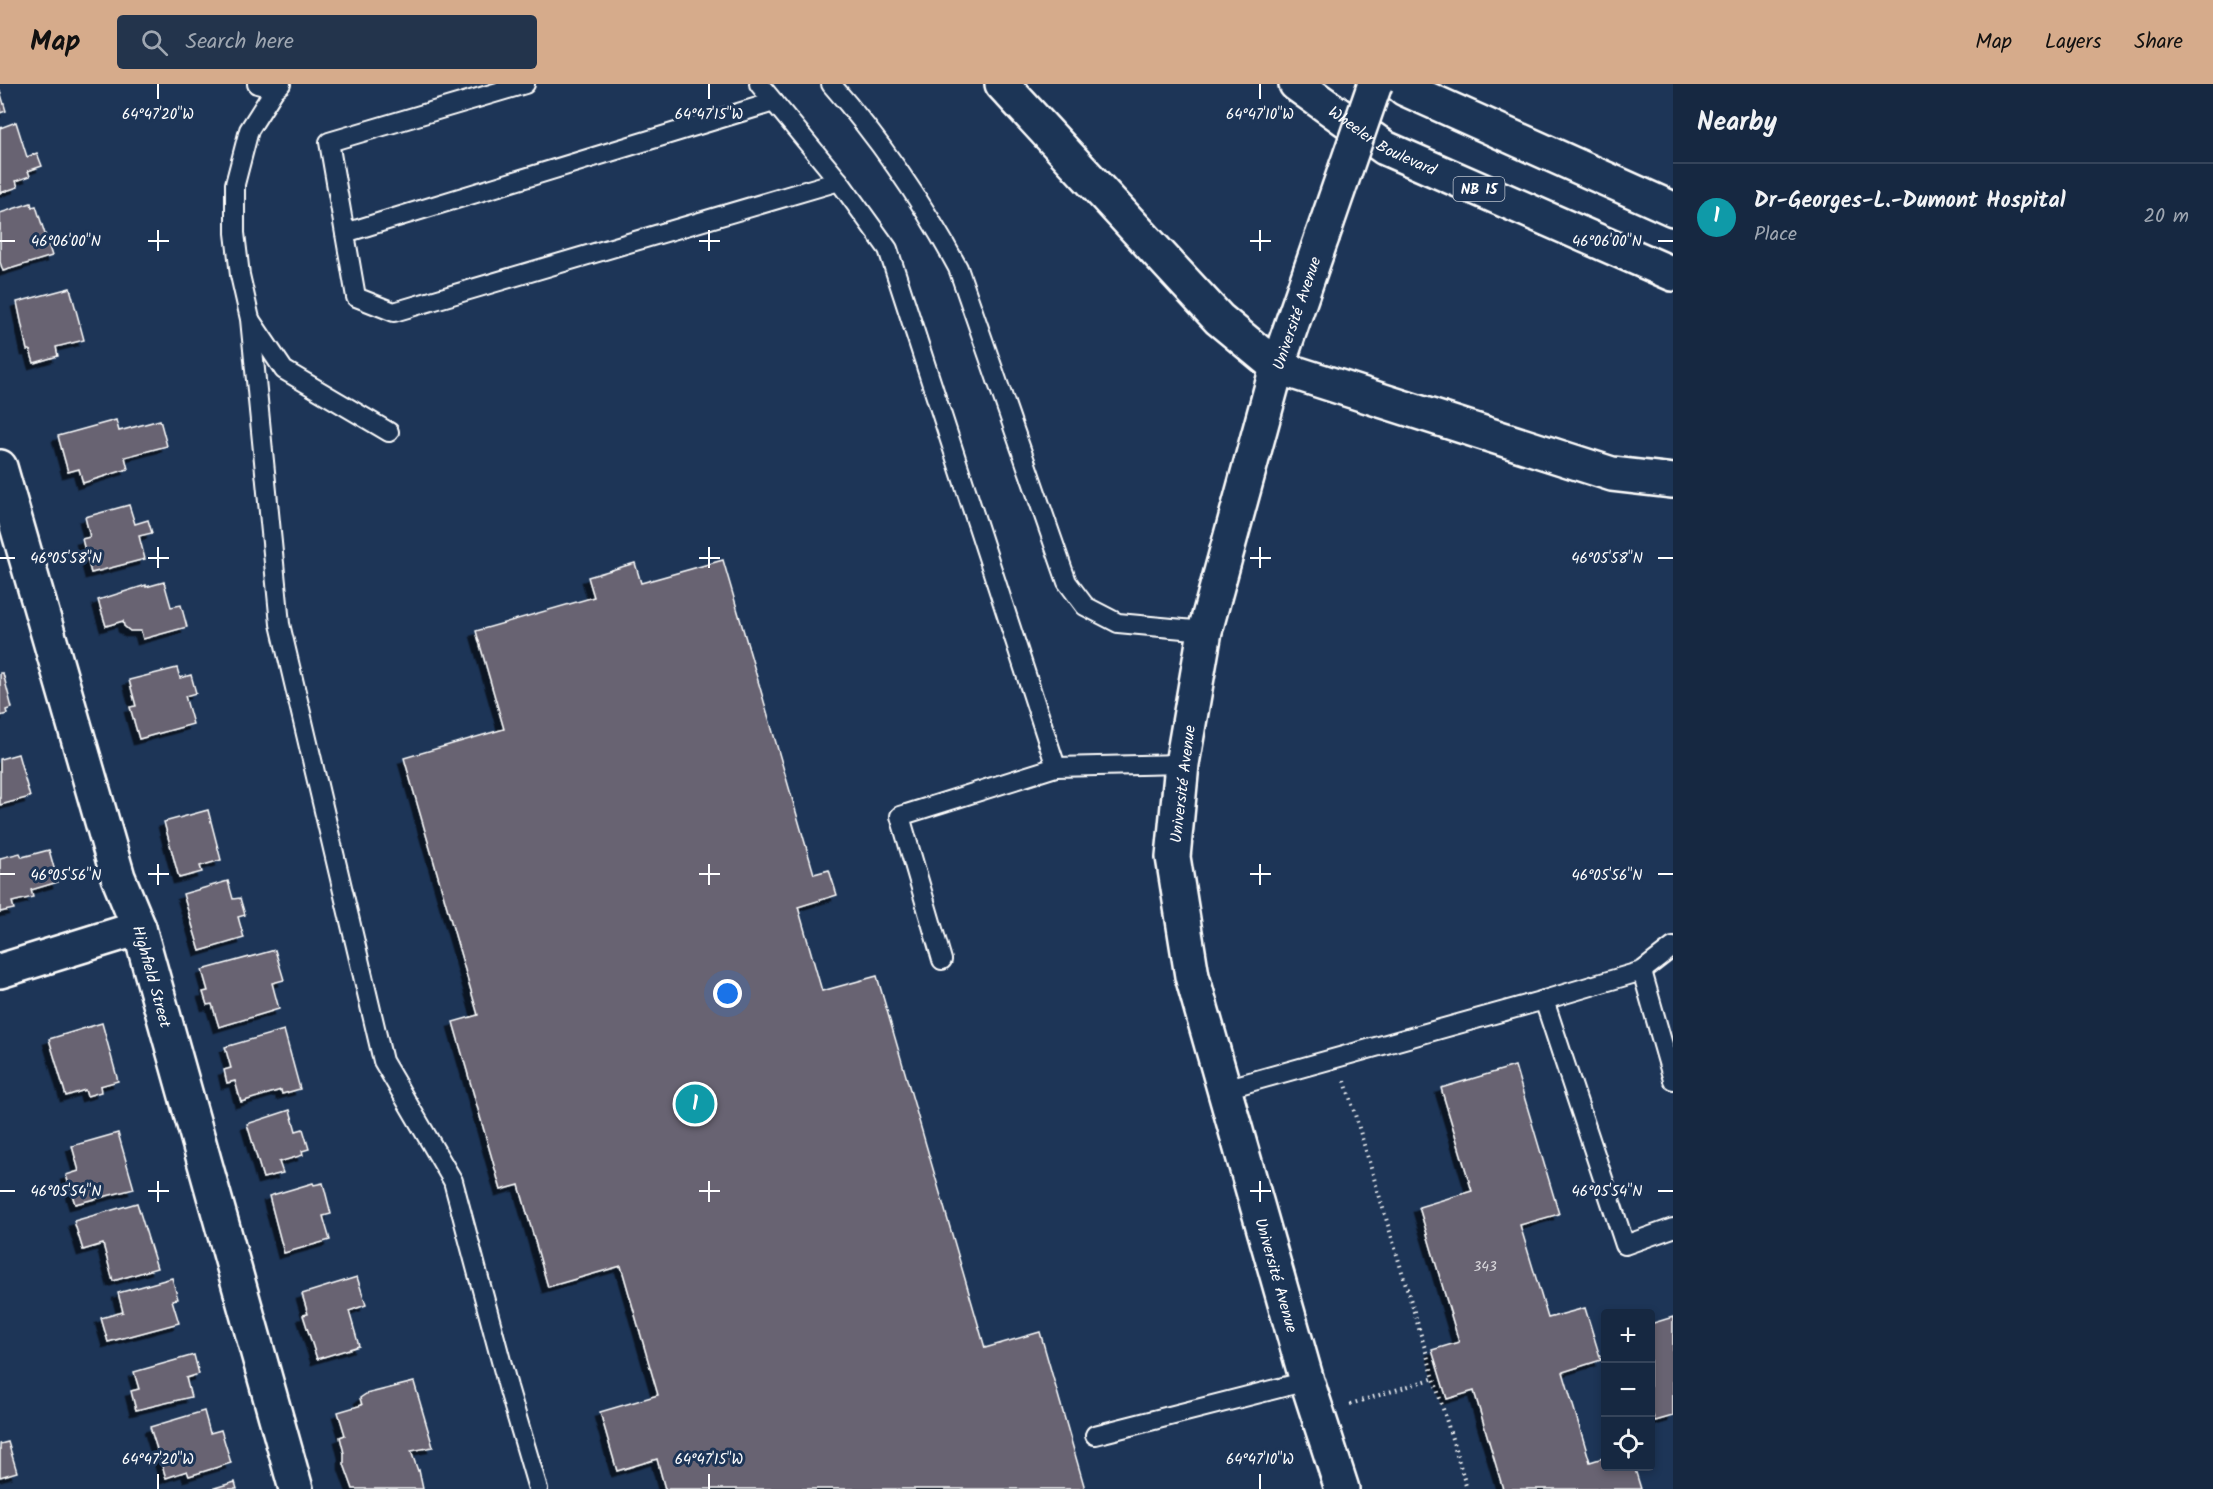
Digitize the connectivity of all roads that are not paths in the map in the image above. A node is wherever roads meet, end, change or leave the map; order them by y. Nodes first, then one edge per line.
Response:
1 (257, 84) edge
2 (525, 84) edge
3 (759, 84) edge
4 (831, 84) edge
5 (1002, 84) edge
6 (1296, 84) edge
7 (1375, 84) edge
8 (1399, 84) edge
9 (278, 87) edge
10 (774, 102) junction
11 (839, 181) junction
12 (1673, 209) edge
13 (345, 233) junction
14 (1673, 274) edge
15 (250, 319) junction
16 (1276, 368) junction
17 (389, 432) dead end
18 (0, 467) edge
19 (1673, 481) edge
20 (1205, 631) junction
21 (1182, 764) junction
22 (1056, 767) junction
23 (139, 928) junction
24 (1673, 947) edge
25 (942, 960) dead end
26 (0, 971) edge
27 (1642, 971) junction
28 (1544, 1000) junction
29 (1673, 1080) edge
30 (1225, 1089) junction
31 (1673, 1228) edge
32 (1307, 1381) junction
33 (1095, 1435) dead end
34 (296, 1489) edge
35 (538, 1489) edge
36 (1342, 1489) edge

1 - 9 lane
2 - 13 lane
3 - 10 lane
4 - 20 lane
5 - 16 main road
6 - 14 main road, Wheeler Boulevard / NB 15
7 - 16 main road, Université Avenue, bridge
8 - 12 main road
9 - 15 lane
10 - 11 lane
10 - 13 lane
11 - 13 lane
11 - 22 lane
15 - 17 lane
15 - 35 lane
16 - 19 main road
16 - 20 main road, Université Avenue
18 - 23 main road, Highfield Street
20 - 21 main road, Université Avenue
21 - 22 lane
21 - 30 main road, Université Avenue
22 - 25 lane
23 - 26 main road
23 - 34 main road, Highfield Street
24 - 27 lane
27 - 28 lane
27 - 29 lane
28 - 30 lane
28 - 31 lane
30 - 32 main road, Université Avenue
32 - 33 lane
32 - 36 main road, Université Avenue

